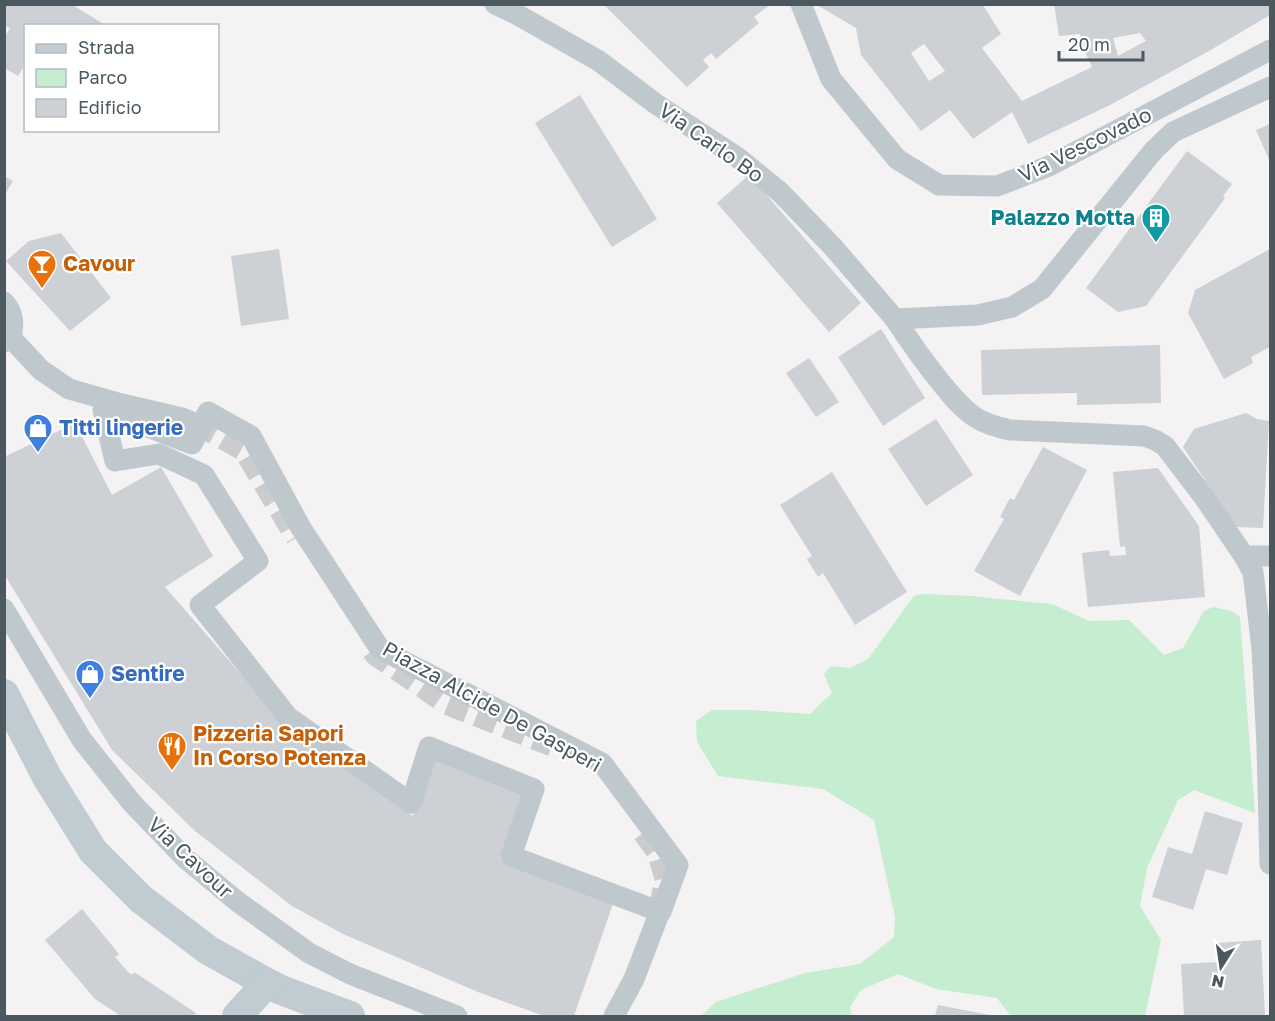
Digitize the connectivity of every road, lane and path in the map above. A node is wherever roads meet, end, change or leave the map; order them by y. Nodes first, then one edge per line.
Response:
1 (495, 4) edge
2 (801, 4) edge
3 (1270, 50) edge
4 (1270, 87) edge
5 (4, 302) edge
6 (895, 319) junction
7 (8, 340) edge
8 (196, 424) tunnel mouth
9 (1270, 556) edge
10 (1246, 560) junction
11 (1270, 563) edge
12 (4, 609) edge
13 (4, 694) edge
14 (411, 803) joint
15 (1270, 864) edge
16 (657, 919) tunnel mouth
17 (267, 983) junction
18 (237, 1017) edge
19 (350, 1017) edge
20 (457, 1017) edge
21 (614, 1017) edge

1 - 6 street, Via Carlo Bo
2 - 3 street, Via Vescovado
4 - 6 street
5 - 7 street
6 - 10 street, Via Carlo Bo
7 - 8 street
9 - 10 street
10 - 11 street
10 - 15 street
12 - 20 street, Via Cavour
13 - 17 main road
14 - 14 street, Piazza Alcide De Gasperi
16 - 21 street
17 - 18 main road
17 - 19 main road

